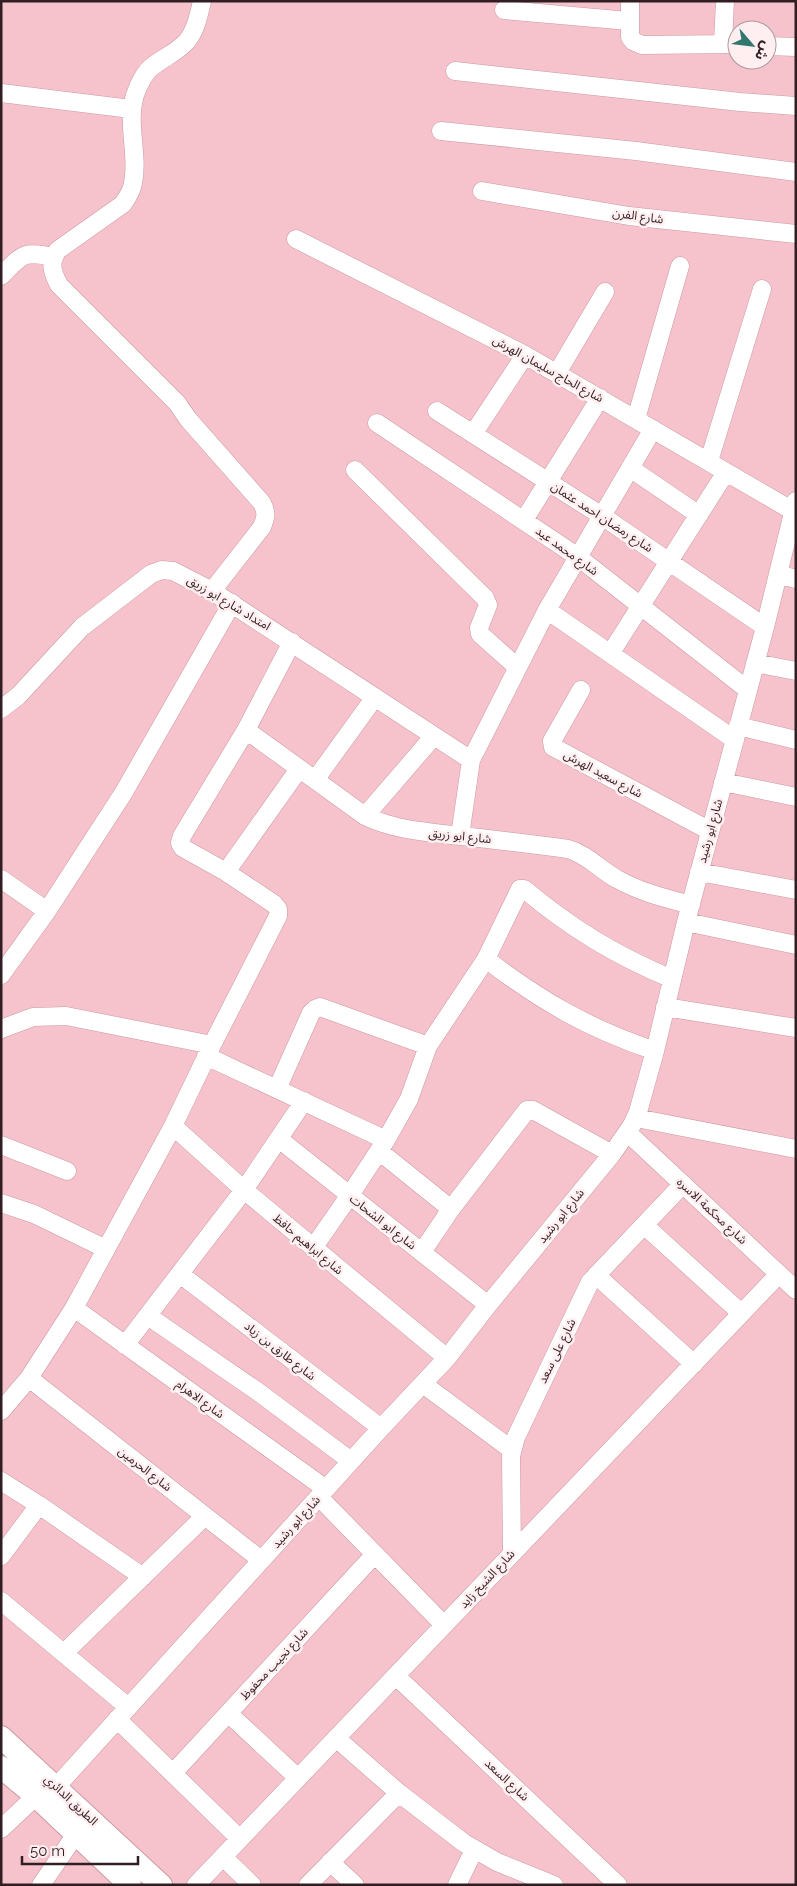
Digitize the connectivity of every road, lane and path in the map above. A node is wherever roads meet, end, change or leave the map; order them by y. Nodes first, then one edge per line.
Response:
1 (202, 1) edge
2 (630, 1) edge
3 (725, 1) edge
4 (504, 10) dead end
5 (727, 20) edge
6 (630, 29) junction
7 (727, 43) edge
8 (777, 46) edge
9 (796, 47) edge
10 (455, 71) dead end
11 (1, 93) edge
12 (796, 106) edge
13 (131, 109) junction
14 (441, 131) dead end
15 (796, 172) edge
16 (482, 190) dead end
17 (796, 234) edge
18 (296, 239) dead end
19 (53, 257) junction
20 (680, 266) dead end
21 (1, 276) edge
22 (762, 288) dead end
23 (605, 292) dead end
24 (525, 355) junction
25 (558, 372) junction
26 (600, 398) junction
27 (437, 411) dead end
28 (636, 419) junction
29 (377, 423) dead end
30 (653, 429) junction
31 (473, 434) junction
32 (709, 461) junction
33 (630, 468) junction
34 (355, 470) dead end
35 (726, 472) junction
36 (548, 481) junction
37 (794, 513) edge
38 (699, 514) junction
39 (602, 516) junction
40 (524, 520) junction
41 (578, 557) junction
42 (669, 561) junction
43 (778, 574) junction
44 (796, 579) edge
45 (212, 591) junction
46 (232, 603) junction
47 (641, 606) junction
48 (547, 610) junction
49 (765, 626) junction
50 (292, 642) junction
51 (610, 654) junction
52 (755, 663) junction
53 (517, 668) junction
54 (796, 671) edge
55 (581, 690) dead end
56 (748, 690) junction
57 (375, 697) junction
58 (1, 709) edge
59 (246, 730) junction
60 (736, 733) junction
61 (434, 736) junction
62 (796, 740) edge
63 (472, 760) junction
64 (299, 768) junction
65 (315, 780) junction
66 (723, 782) junction
67 (796, 797) edge
68 (365, 816) junction
69 (710, 831) junction
70 (460, 836) junction
71 (226, 872) junction
72 (699, 872) junction
73 (1, 879) edge
74 (796, 890) edge
75 (691, 905) junction
76 (47, 911) junction
77 (686, 922) junction
78 (796, 945) edge
79 (486, 959) junction
80 (1, 975) edge
81 (672, 979) junction
82 (665, 1007) junction
83 (796, 1028) edge
84 (1, 1029) edge
85 (428, 1046) junction
86 (209, 1050) junction
87 (655, 1051) junction
88 (276, 1089) junction
89 (304, 1101) junction
90 (173, 1126) junction
91 (632, 1126) junction
92 (279, 1139) junction
93 (1, 1145) edge
94 (383, 1145) junction
95 (796, 1149) edge
96 (612, 1154) junction
97 (67, 1171) dead end
98 (683, 1184) junction
99 (244, 1190) junction
100 (350, 1195) junction
101 (1, 1203) edge
102 (451, 1209) junction
103 (644, 1226) junction
104 (313, 1248) junction
105 (106, 1249) junction
106 (422, 1252) junction
107 (180, 1274) junction
108 (779, 1274) junction
109 (596, 1275) junction
110 (796, 1290) edge
111 (488, 1305) junction
112 (74, 1308) junction
113 (741, 1313) junction
114 (148, 1316) junction
115 (125, 1345) junction
116 (447, 1358) junction
117 (694, 1364) junction
118 (29, 1378) junction
119 (422, 1384) junction
120 (1, 1411) edge
121 (381, 1428) junction
122 (512, 1450) junction
123 (351, 1461) junction
124 (1, 1481) edge
125 (322, 1493) junction
126 (39, 1505) junction
127 (206, 1516) junction
128 (512, 1553) junction
129 (374, 1554) junction
130 (1, 1556) edge
131 (261, 1560) junction
132 (143, 1577) junction
133 (1, 1601) edge
134 (444, 1625) junction
135 (64, 1653) junction
136 (396, 1676) junction
137 (228, 1712) junction
138 (123, 1713) junction
139 (1, 1737) edge
140 (336, 1738) junction
141 (1, 1767) edge
142 (172, 1773) junction
143 (298, 1778) junction
144 (57, 1786) junction
145 (399, 1793) junction
146 (36, 1796) junction
147 (1, 1829) edge
148 (76, 1834) junction
149 (240, 1839) junction
150 (474, 1850) junction
151 (224, 1857) junction
152 (330, 1862) junction
153 (613, 1883) edge
154 (41, 1885) edge
155 (130, 1885) edge
156 (162, 1885) edge
157 (196, 1885) edge
158 (252, 1885) edge
159 (308, 1885) edge
160 (355, 1885) edge
161 (457, 1885) edge
162 (554, 1885) edge

1 - 13 street
2 - 6 street
3 - 5 street
4 - 6 street
6 - 7 street
8 - 9 street
10 - 12 street
11 - 13 street
13 - 19 street
14 - 15 street
16 - 17 street, شارع الفرن
18 - 24 street, شارع الحاج سليمان الهرش
19 - 21 street
19 - 45 street
20 - 28 street
22 - 32 street
23 - 25 street
24 - 25 street, شارع الحاج سليمان الهرش
24 - 31 street
25 - 26 street, شارع الحاج سليمان الهرش
26 - 28 street, شارع الحاج سليمان الهرش
26 - 36 street
27 - 31 street, شارع رمضان احمد عثمان
28 - 30 street, شارع الحاج سليمان الهرش
29 - 40 street, شارع محمد عيد
30 - 32 street, شارع الحاج سليمان الهرش
30 - 33 street
31 - 36 street, شارع رمضان احمد عثمان
32 - 35 street, شارع الحاج سليمان الهرش
33 - 38 street
33 - 39 street
34 - 53 street
35 - 37 street, شارع الحاج سليمان الهرش
35 - 38 street
36 - 39 street, شارع رمضان احمد عثمان
36 - 40 street
37 - 43 street, شارع ابو رشيد
38 - 42 street
39 - 41 street
39 - 42 street, شارع رمضان احمد عثمان
40 - 41 street, شارع محمد عيد
41 - 47 street, شارع محمد عيد
41 - 48 street
42 - 47 street
42 - 49 street, شارع رمضان احمد عثمان
43 - 44 street
43 - 49 street, شارع ابو رشيد
45 - 46 street, امتداد شارع ابو زريق
45 - 58 street, امتداد شارع ابو زريق
46 - 50 street, امتداد شارع ابو زريق
46 - 76 street
47 - 51 street
47 - 56 street, شارع محمد عيد
48 - 51 street
48 - 53 street
49 - 52 street, شارع ابو رشيد
50 - 57 street, امتداد شارع ابو زريق
50 - 59 street
51 - 60 street
52 - 54 street
52 - 56 street, شارع ابو رشيد
53 - 63 street
55 - 69 street, شارع سعيد الهرش
56 - 60 street, شارع ابو رشيد
57 - 61 street, امتداد شارع ابو زريق
57 - 65 street
59 - 64 street, شارع ابو زريق
59 - 71 street
60 - 62 street
60 - 66 street, شارع ابو رشيد
61 - 63 street, امتداد شارع ابو زريق
61 - 68 street
63 - 70 street
64 - 65 street, شارع ابو زريق
64 - 71 street
65 - 68 street, شارع ابو زريق
66 - 67 street
66 - 69 street, شارع ابو رشيد
68 - 70 street, شارع ابو زريق
69 - 72 street, شارع ابو رشيد
70 - 75 street, شارع ابو زريق
71 - 86 street
72 - 74 street
72 - 75 street, شارع ابو رشيد
73 - 76 street
75 - 77 street, شارع ابو رشيد
76 - 80 street
77 - 78 street
77 - 81 street, شارع ابو رشيد
79 - 81 street
79 - 85 street
79 - 87 street
81 - 82 street, شارع ابو رشيد
82 - 83 street
82 - 87 street, شارع ابو رشيد
84 - 86 street
85 - 88 street
85 - 94 street
86 - 88 street
86 - 90 street
87 - 91 street, شارع ابو رشيد
88 - 89 street
89 - 92 street
89 - 94 street
90 - 99 street, شارع ابراهيم حافظ
90 - 105 street
91 - 95 street
91 - 96 street, شارع ابو رشيد
91 - 98 street, شارع محكمة الاسره
92 - 99 street
92 - 100 street, شارع ابو الشحات
93 - 97 street
94 - 100 street
94 - 102 street
96 - 102 street
96 - 111 street, شارع ابو رشيد
98 - 103 street, شارع على سعد
98 - 108 street, شارع محكمة الاسره
99 - 104 street, شارع ابراهيم حافظ
99 - 107 street
100 - 104 street
100 - 106 street, شارع ابو الشحات
101 - 105 street
102 - 106 street
103 - 109 street, شارع على سعد
103 - 113 street
104 - 116 street, شارع ابراهيم حافظ
105 - 112 street
106 - 111 street, شارع ابو الشحات
107 - 114 street
107 - 121 street, شارع طارق بن زياد
108 - 110 street, شارع محكمة الاسره
108 - 113 street, شارع الشيخ زايد
109 - 117 street
109 - 122 street, شارع على سعد
111 - 116 street, شارع ابو رشيد
112 - 115 street, شارع الاهرام
112 - 118 street
113 - 117 street, شارع الشيخ زايد
114 - 115 street
114 - 123 street
115 - 125 street, شارع الاهرام
116 - 119 street, شارع ابو رشيد
117 - 128 street, شارع الشيخ زايد
118 - 120 street
118 - 127 street, شارع الحرمين
119 - 121 street, شارع ابو رشيد
119 - 122 street
121 - 123 street, شارع ابو رشيد
122 - 128 street, شارع على سعد
123 - 125 street, شارع ابو رشيد
124 - 126 street
125 - 129 street, شارع الاهرام
125 - 131 street, شارع ابو رشيد
126 - 130 street
126 - 132 street
127 - 131 street, شارع الحرمين
127 - 132 street
128 - 134 street, شارع الشيخ زايد
129 - 134 street, شارع الاهرام
129 - 137 street, شارع نجيب محفوظ
131 - 138 street, شارع ابو رشيد
132 - 135 street
133 - 135 street
134 - 136 street, شارع الشيخ زايد
135 - 138 street
136 - 140 street, شارع الشيخ زايد
136 - 153 street, شارع السعد
137 - 142 street, شارع نجيب محفوظ
137 - 143 street
138 - 142 street
138 - 144 street, شارع ابو رشيد
139 - 144 street, الطريق الدائري
140 - 143 street, شارع الشيخ زايد
140 - 145 street
141 - 146 street, الطريق الدائري
142 - 149 street
143 - 149 street, شارع الشيخ زايد
144 - 156 street, الطريق الدائري
145 - 150 street
145 - 152 street
146 - 147 street
146 - 148 street, الطريق الدائري
148 - 154 street
148 - 155 street, الطريق الدائري
149 - 151 street, شارع الشيخ زايد
150 - 161 street
150 - 162 street
151 - 157 street, شارع الشيخ زايد
151 - 158 street
152 - 159 street
152 - 160 street

